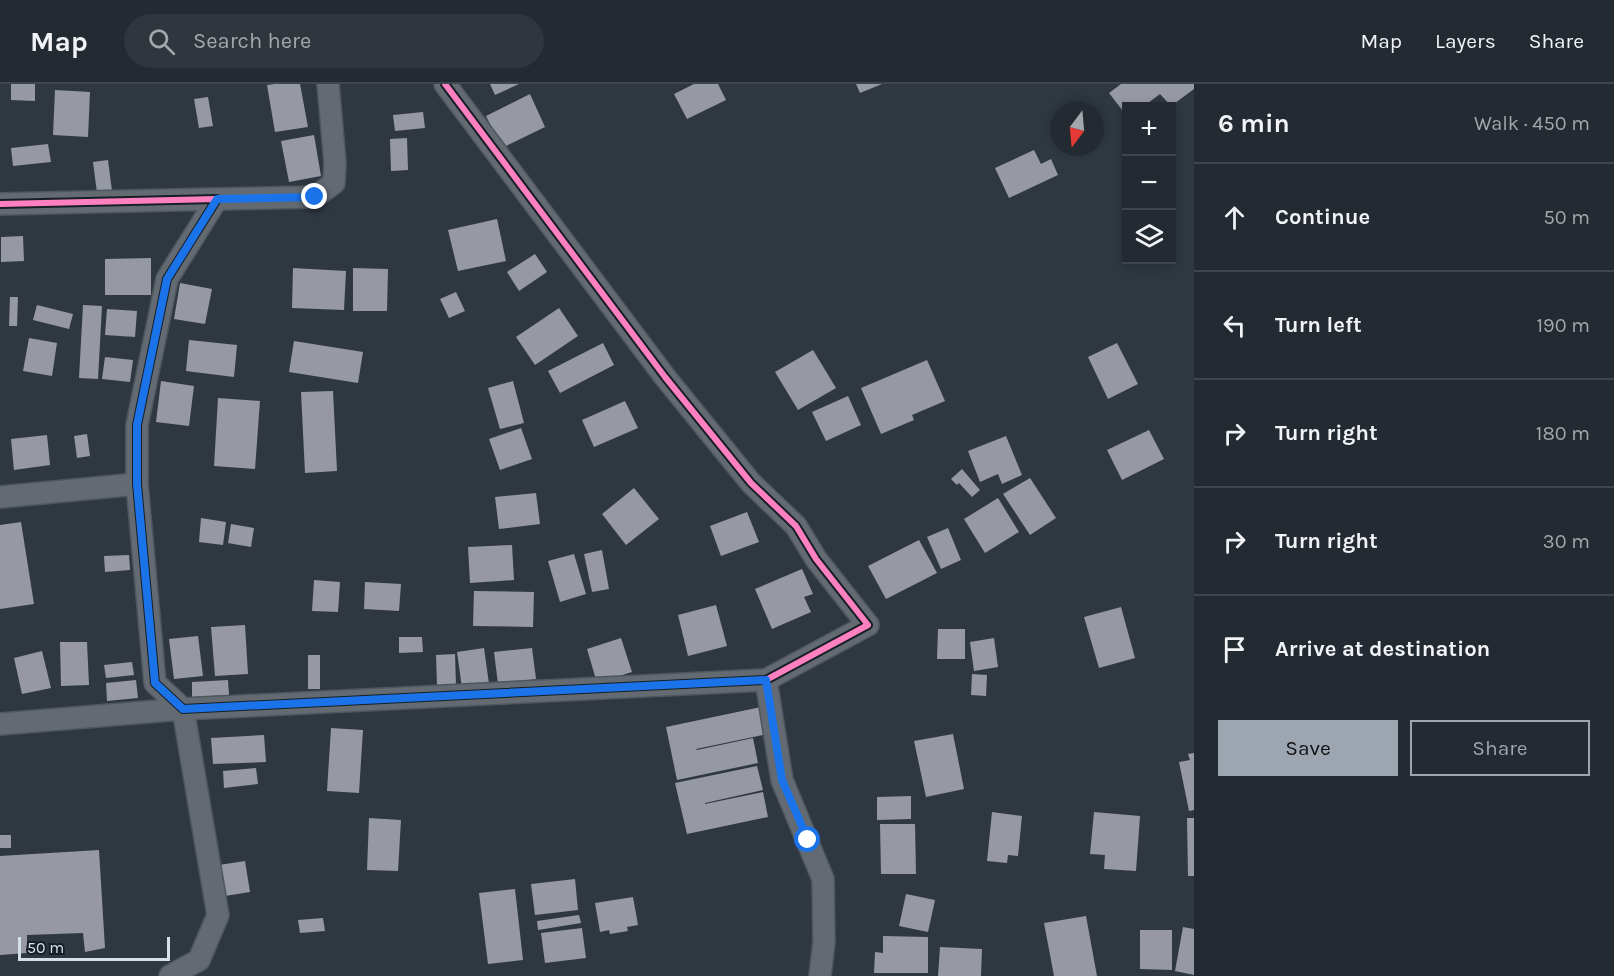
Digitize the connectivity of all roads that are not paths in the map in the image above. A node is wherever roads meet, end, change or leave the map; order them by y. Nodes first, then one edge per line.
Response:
1 (327, 84) edge
2 (446, 84) edge
3 (217, 199) junction
4 (0, 204) edge
5 (137, 484) junction
6 (0, 497) edge
7 (766, 680) junction
8 (183, 709) junction
9 (0, 724) edge
10 (170, 976) edge
11 (820, 976) edge

1 - 3 street
2 - 7 street
3 - 4 street
3 - 5 street
5 - 6 street
5 - 8 street
7 - 8 street
7 - 11 street
8 - 9 street
8 - 10 street

